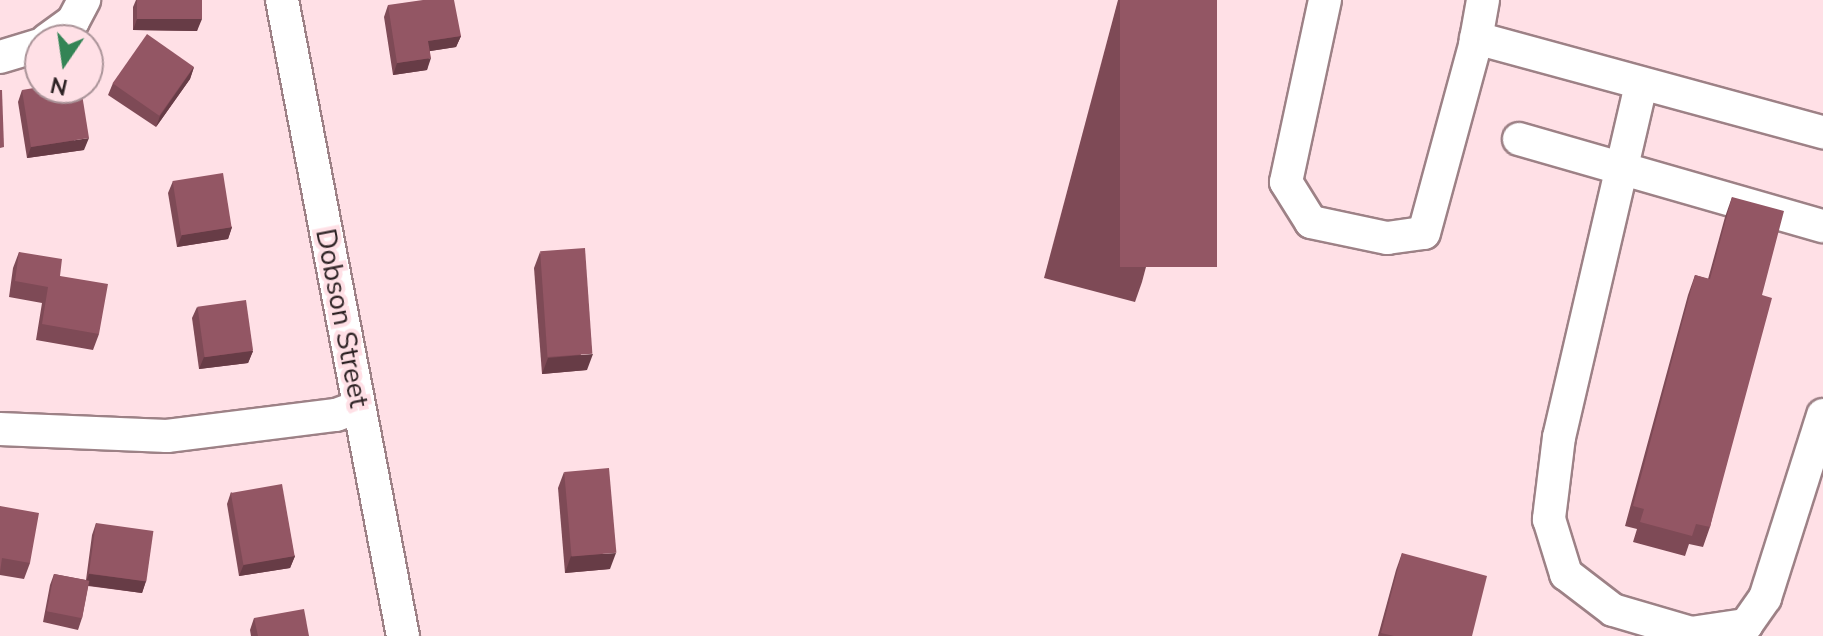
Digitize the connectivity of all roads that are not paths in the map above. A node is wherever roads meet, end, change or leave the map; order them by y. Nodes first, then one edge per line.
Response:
1 (84, 0) edge
2 (282, 0) edge
3 (1325, 0) edge
4 (1483, 0) edge
5 (69, 24) edge
6 (1476, 38) junction
7 (24, 50) edge
8 (0, 57) edge
9 (1641, 85) junction
10 (1823, 132) edge
11 (1519, 139) dead end
12 (1621, 168) junction
13 (1823, 226) edge
14 (358, 407) junction
15 (1823, 415) edge
16 (0, 429) edge
17 (403, 636) edge

1 - 5 street
2 - 14 street, Dobson Street
3 - 6 street
4 - 6 street
6 - 9 street
7 - 8 street
9 - 10 street
9 - 12 street
11 - 12 street
12 - 13 street
12 - 15 street
14 - 16 street
14 - 17 street, Dobson Street

